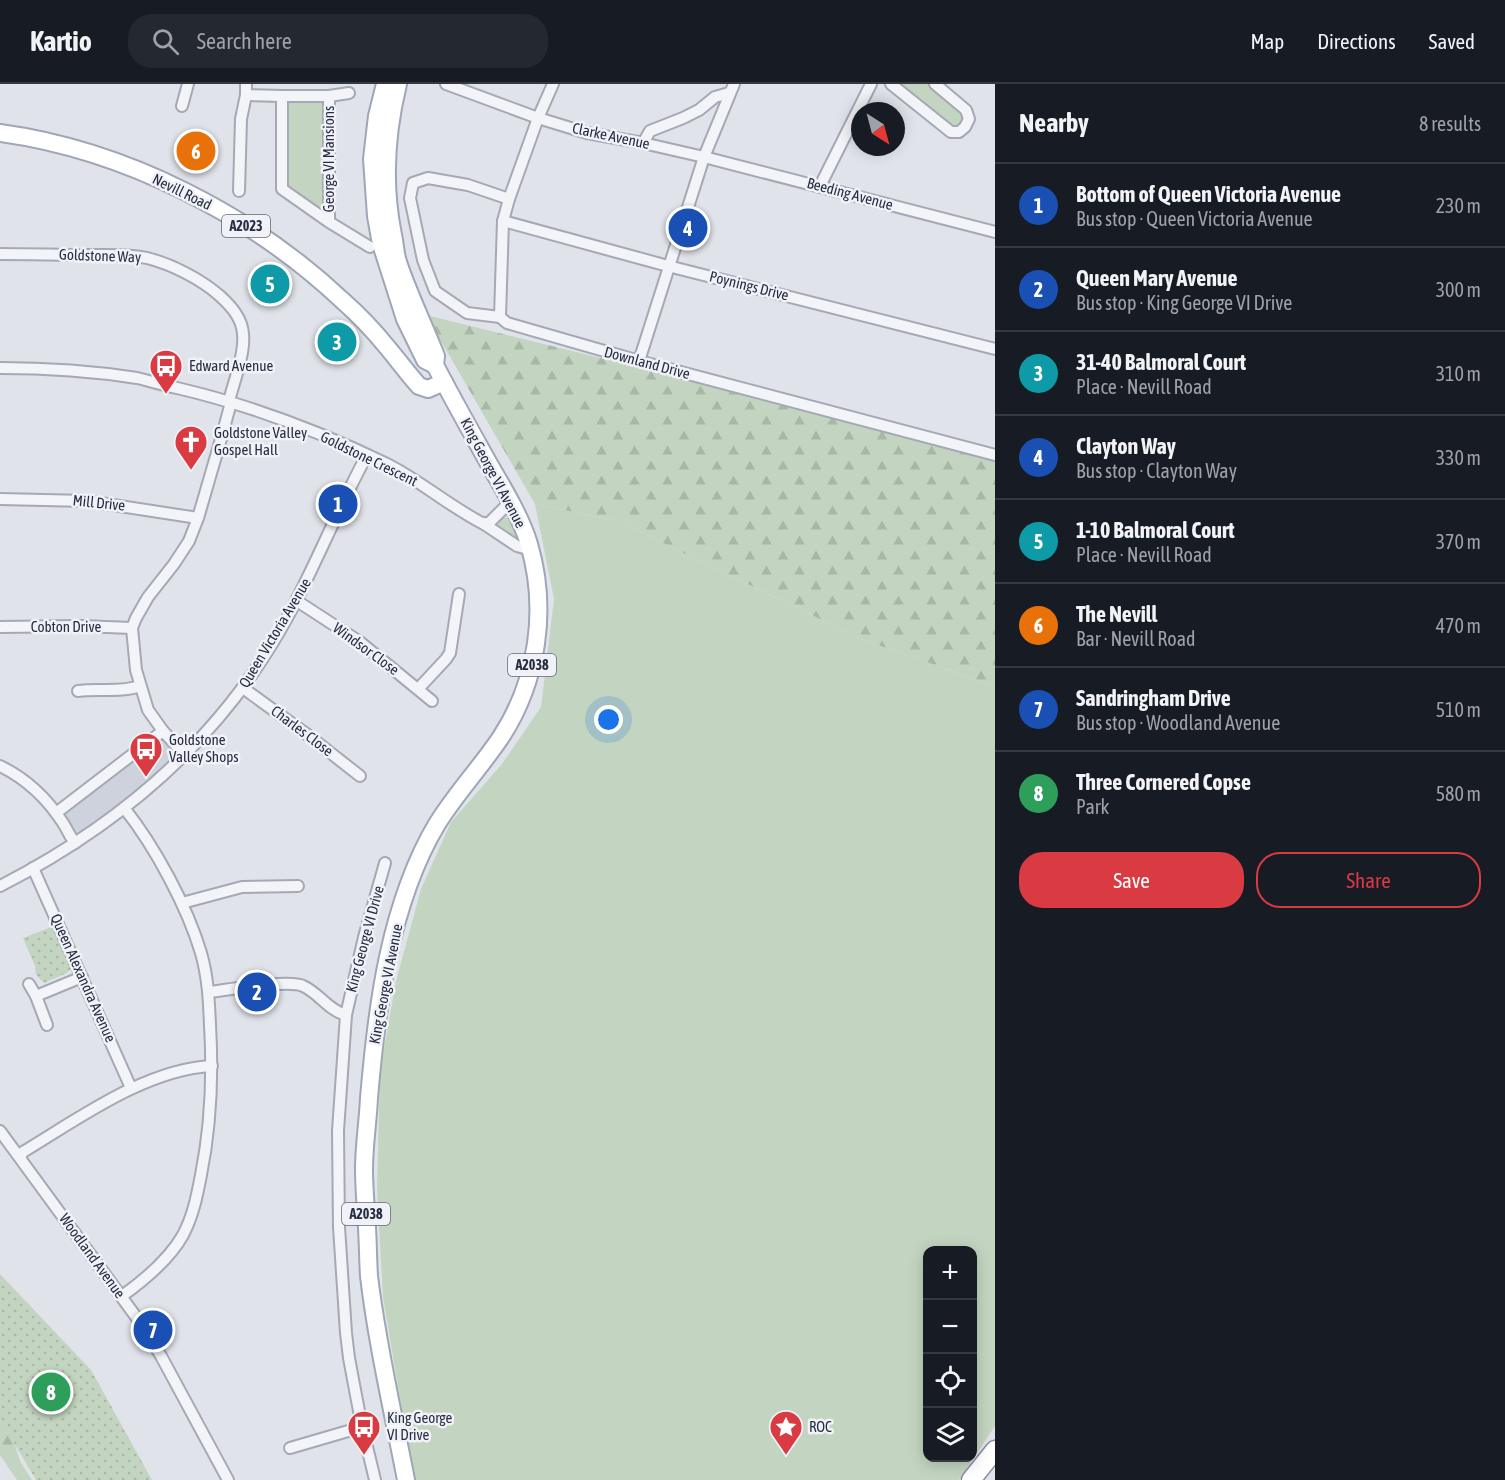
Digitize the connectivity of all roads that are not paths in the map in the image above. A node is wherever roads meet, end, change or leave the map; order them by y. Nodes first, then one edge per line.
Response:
1 (188, 84) edge
2 (385, 84) edge
3 (398, 84) edge
4 (446, 84) edge
5 (553, 84) edge
6 (871, 84) edge
7 (891, 84) edge
8 (935, 84) edge
9 (246, 89) edge
10 (731, 89) edge
11 (350, 93) dead end
12 (282, 96) junction
13 (329, 96) junction
14 (182, 106) dead end
15 (538, 118) junction
16 (0, 133) edge
17 (643, 143) junction
18 (705, 157) junction
19 (820, 186) junction
20 (239, 191) dead end
21 (381, 195) junction
22 (509, 199) junction
23 (503, 221) junction
24 (329, 222) junction
25 (995, 232) edge
26 (370, 247) dead end
27 (0, 254) edge
28 (668, 266) junction
29 (500, 317) junction
30 (995, 350) edge
31 (639, 361) junction
32 (0, 368) edge
33 (444, 382) junction
34 (229, 401) junction
35 (367, 455) junction
36 (995, 455) edge
37 (0, 499) edge
38 (510, 502) junction
39 (198, 518) junction
40 (484, 524) junction
41 (529, 546) junction
42 (459, 594) dead end
43 (297, 601) junction
44 (0, 627) edge
45 (132, 628) junction
46 (140, 686) junction
47 (243, 688) junction
48 (418, 688) junction
49 (78, 691) dead end
50 (432, 701) dead end
51 (163, 731) junction
52 (185, 755) junction
53 (0, 766) edge
54 (360, 776) dead end
55 (125, 809) junction
56 (56, 813) junction
57 (75, 843) junction
58 (385, 863) dead end
59 (33, 868) junction
60 (0, 886) edge
61 (298, 886) dead end
62 (182, 903) junction
63 (82, 976) junction
64 (29, 984) dead end
65 (209, 992) junction
66 (36, 996) junction
67 (346, 1015) junction
68 (47, 1025) dead end
69 (213, 1066) junction
70 (132, 1088) junction
71 (0, 1131) edge
72 (20, 1157) junction
73 (122, 1296) junction
74 (362, 1427) junction
75 (290, 1448) dead end
76 (995, 1450) edge
77 (995, 1455) edge
78 (228, 1480) edge
79 (375, 1480) edge
80 (406, 1480) edge
81 (971, 1480) edge
82 (980, 1480) edge

1 - 14 street
2 - 21 main road, King George VI Avenue / A2038
3 - 21 main road, King George VI Avenue / A2038
4 - 15 street, Clarke Avenue
5 - 15 street
6 - 19 street
7 - 8 street
9 - 12 street, George VI Mansions
9 - 20 street, George VI Mansions
10 - 17 street
10 - 18 street
11 - 13 street, George VI Mansions
12 - 13 street, George VI Mansions
12 - 24 street, George VI Mansions
13 - 24 street, George VI Mansions
15 - 17 street, Clarke Avenue
15 - 22 street
16 - 33 main road, Nevill Road / A2023
17 - 18 street, Clarke Avenue
18 - 19 street, Beeding Avenue
18 - 28 street
19 - 25 street, Beeding Avenue
21 - 33 main road, King George VI Avenue / A2038
22 - 23 street
22 - 29 street, Downland Drive
23 - 28 street, Poynings Drive
23 - 29 street
24 - 26 street, George VI Mansions
27 - 34 street, Goldstone Way
28 - 30 street, Poynings Drive
28 - 31 street
29 - 31 street, Downland Drive
31 - 36 street, Downland Drive
32 - 34 street, Goldstone Crescent
33 - 38 main road, King George VI Avenue / A2038
34 - 35 street, Goldstone Crescent
34 - 39 street
35 - 40 street, Goldstone Crescent
35 - 43 street, Queen Victoria Avenue
37 - 39 street, Mill Drive
38 - 40 street
38 - 41 main road, King George VI Avenue / A2038
39 - 45 street
40 - 41 street, Goldstone Crescent
41 - 80 main road, King George VI Avenue / A2038
42 - 48 street
43 - 47 street, Queen Victoria Avenue
43 - 48 street, Windsor Close
44 - 45 street, Cobton Drive
45 - 46 street
46 - 49 street
46 - 51 street
47 - 52 street, Queen Victoria Avenue
47 - 54 street, Charles Close
48 - 50 street, Windsor Close
51 - 52 street
51 - 56 street
52 - 55 street, Queen Victoria Avenue
53 - 56 street
55 - 57 street, Queen Victoria Avenue
55 - 62 street
56 - 57 street
57 - 59 street, Queen Victoria Avenue
58 - 67 street, King George VI Drive
59 - 60 street, Queen Victoria Avenue
59 - 63 street, Queen Alexandra Avenue
61 - 62 street
62 - 65 street
63 - 66 street
63 - 70 street, Queen Alexandra Avenue
64 - 66 street
65 - 67 street, King George VI Drive
65 - 69 street
66 - 68 street
67 - 74 street, King George VI Drive
69 - 70 street
69 - 73 street
70 - 72 street
71 - 72 street, Woodland Avenue
72 - 73 street, Woodland Avenue
73 - 78 street, Woodland Avenue
74 - 75 street
74 - 79 street, King George VI Drive
76 - 81 highway
77 - 82 highway

